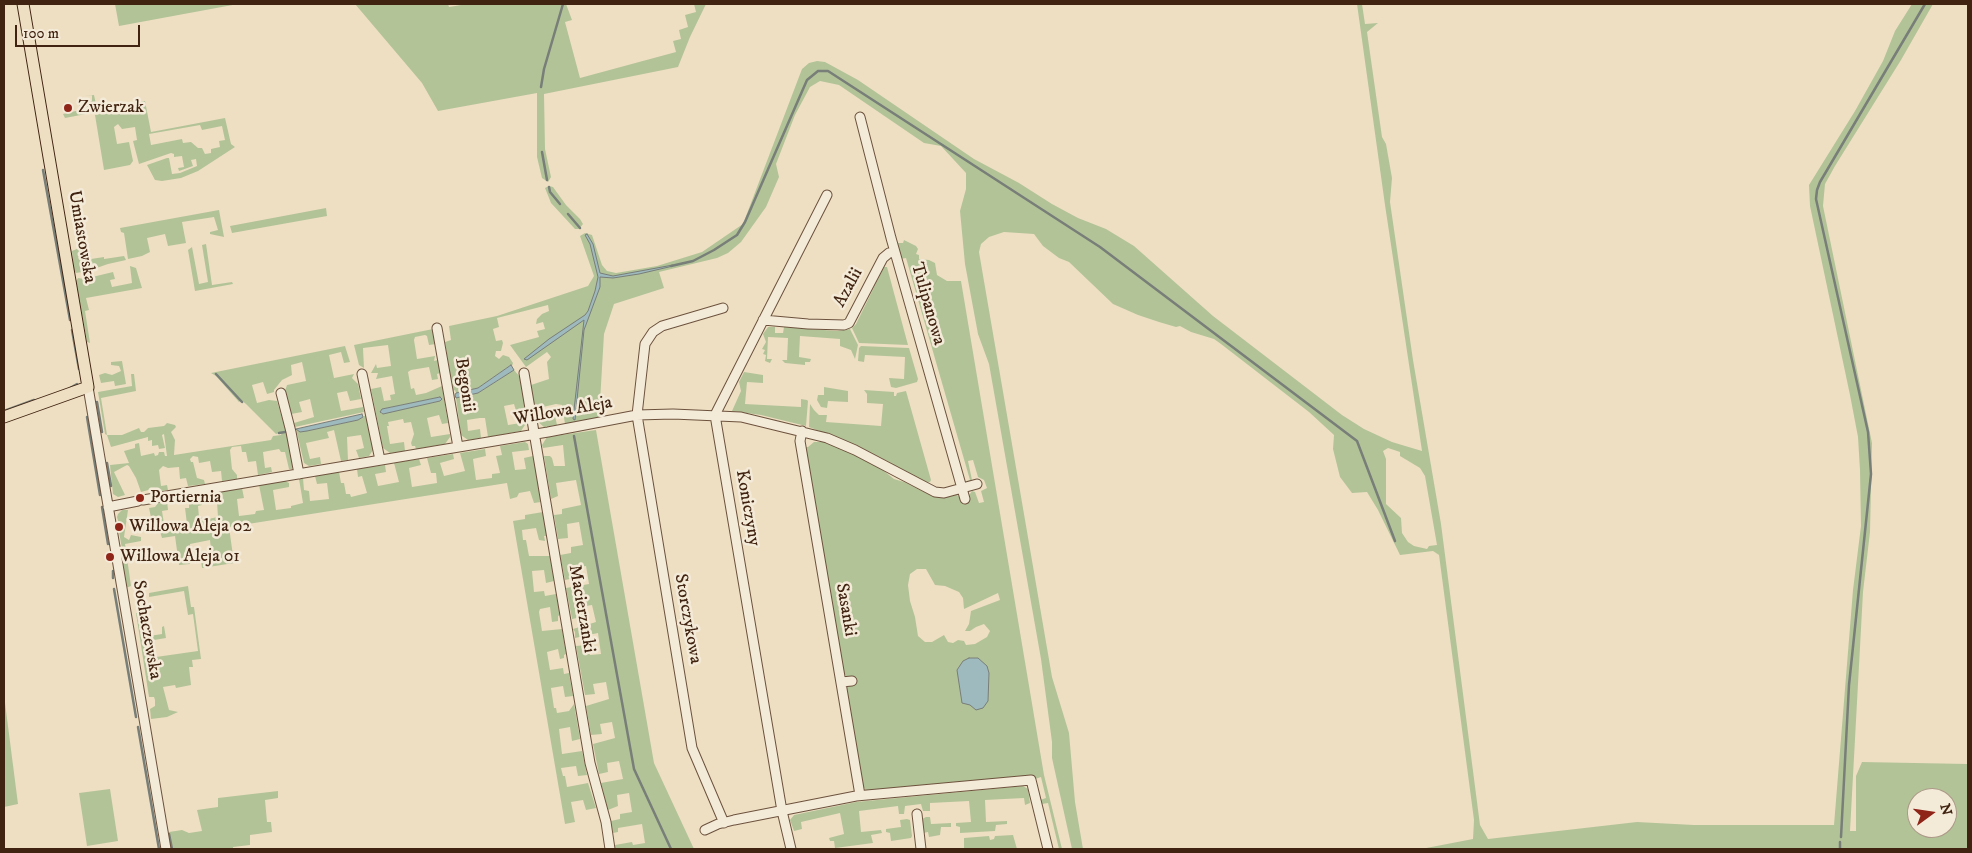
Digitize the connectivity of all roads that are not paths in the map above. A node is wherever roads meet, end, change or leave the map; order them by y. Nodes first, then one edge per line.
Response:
1 (23, 4) edge
2 (860, 117) dead end
3 (827, 194) dead end
4 (895, 252) junction
5 (723, 308) dead end
6 (764, 320) junction
7 (437, 328) dead end
8 (524, 373) dead end
9 (362, 374) dead end
10 (88, 387) junction
11 (281, 393) dead end
12 (638, 415) junction
13 (715, 415) junction
14 (4, 417) edge
15 (802, 430) junction
16 (533, 435) junction
17 (458, 447) junction
18 (380, 460) junction
19 (299, 474) junction
20 (977, 484) dead end
21 (962, 489) junction
22 (964, 499) dead end
23 (108, 506) junction
24 (852, 681) dead end
25 (841, 682) junction
26 (860, 796) junction
27 (782, 811) junction
28 (917, 814) dead end
29 (724, 822) junction
30 (705, 830) dead end
31 (166, 849) edge
32 (610, 849) edge
33 (791, 849) edge
34 (921, 849) edge
35 (1048, 849) edge

1 - 10 main road, Umiastowska
2 - 4 street, Tulipanowa
3 - 6 street
4 - 6 street, Azalii
4 - 21 street, Tulipanowa
5 - 12 street, Storczykowa
6 - 13 street
7 - 17 street, Begonii
8 - 16 street, Macierzanki
9 - 18 street
10 - 14 main road
10 - 23 street, Sochaczewska
11 - 19 street
12 - 13 street, Willowa Aleja
12 - 16 street, Willowa Aleja
12 - 29 street, Storczykowa
13 - 15 street, Willowa Aleja
13 - 27 street, Koniczyny
15 - 21 street, Willowa Aleja
15 - 25 street, Sasanki
16 - 17 street, Willowa Aleja
16 - 32 street, Macierzanki
17 - 18 street, Willowa Aleja
18 - 19 street, Willowa Aleja
19 - 23 street, Willowa Aleja
20 - 21 street, Willowa Aleja
21 - 22 street, Tulipanowa
23 - 31 street, Sochaczewska
24 - 25 street
25 - 26 street, Sasanki
26 - 27 street
26 - 35 street
27 - 29 street
27 - 33 street, Koniczyny
28 - 34 street
29 - 30 street

